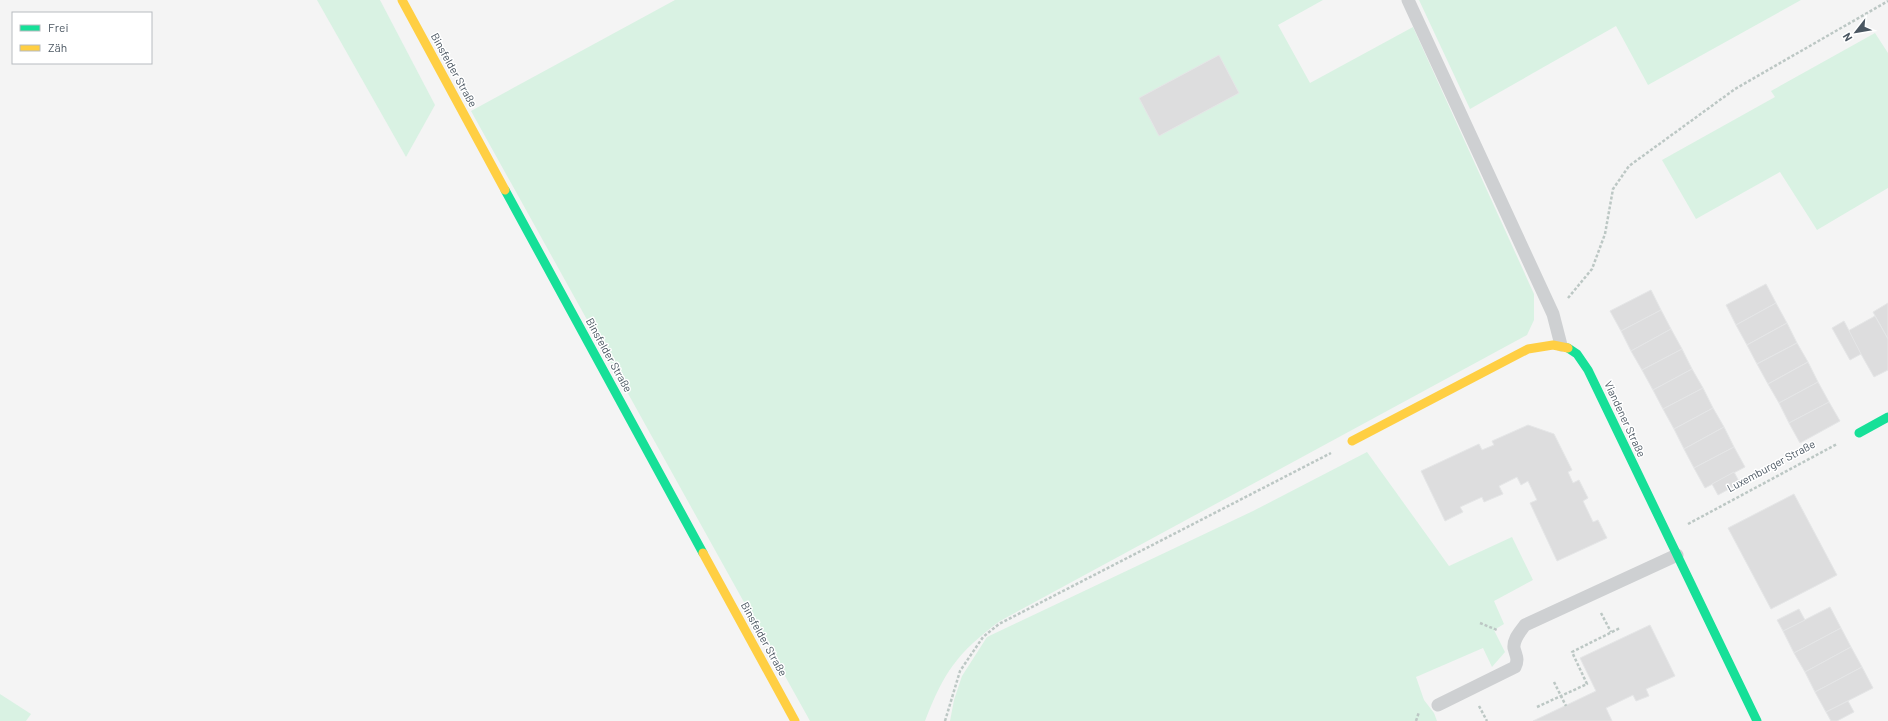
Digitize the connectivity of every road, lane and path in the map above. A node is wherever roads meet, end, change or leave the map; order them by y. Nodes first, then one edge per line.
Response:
1 (402, 0) edge
2 (1408, 0) edge
3 (1888, 1) edge
4 (1553, 314) junction
5 (1560, 345) junction
6 (1888, 417) edge
7 (1859, 433) joint
8 (1352, 441) joint
9 (1666, 536) junction
10 (1677, 555) junction
11 (1620, 628) dead end
12 (1554, 682) dead end
13 (1561, 696) junction
14 (1438, 706) dead end
15 (1566, 706) dead end
16 (1537, 707) dead end
17 (794, 721) edge
18 (944, 721) edge
19 (1757, 721) edge

1 - 17 street, Binsfelder Straße
2 - 4 lane
3 - 4 path
4 - 5 lane
5 - 8 street
5 - 9 street, Viandener Straße
6 - 7 street
7 - 9 path, Luxemburger Straße
8 - 18 path
9 - 10 street, Viandener Straße
10 - 14 lane
10 - 19 street, Viandener Straße
11 - 13 path
12 - 13 path
13 - 15 path
13 - 16 path

